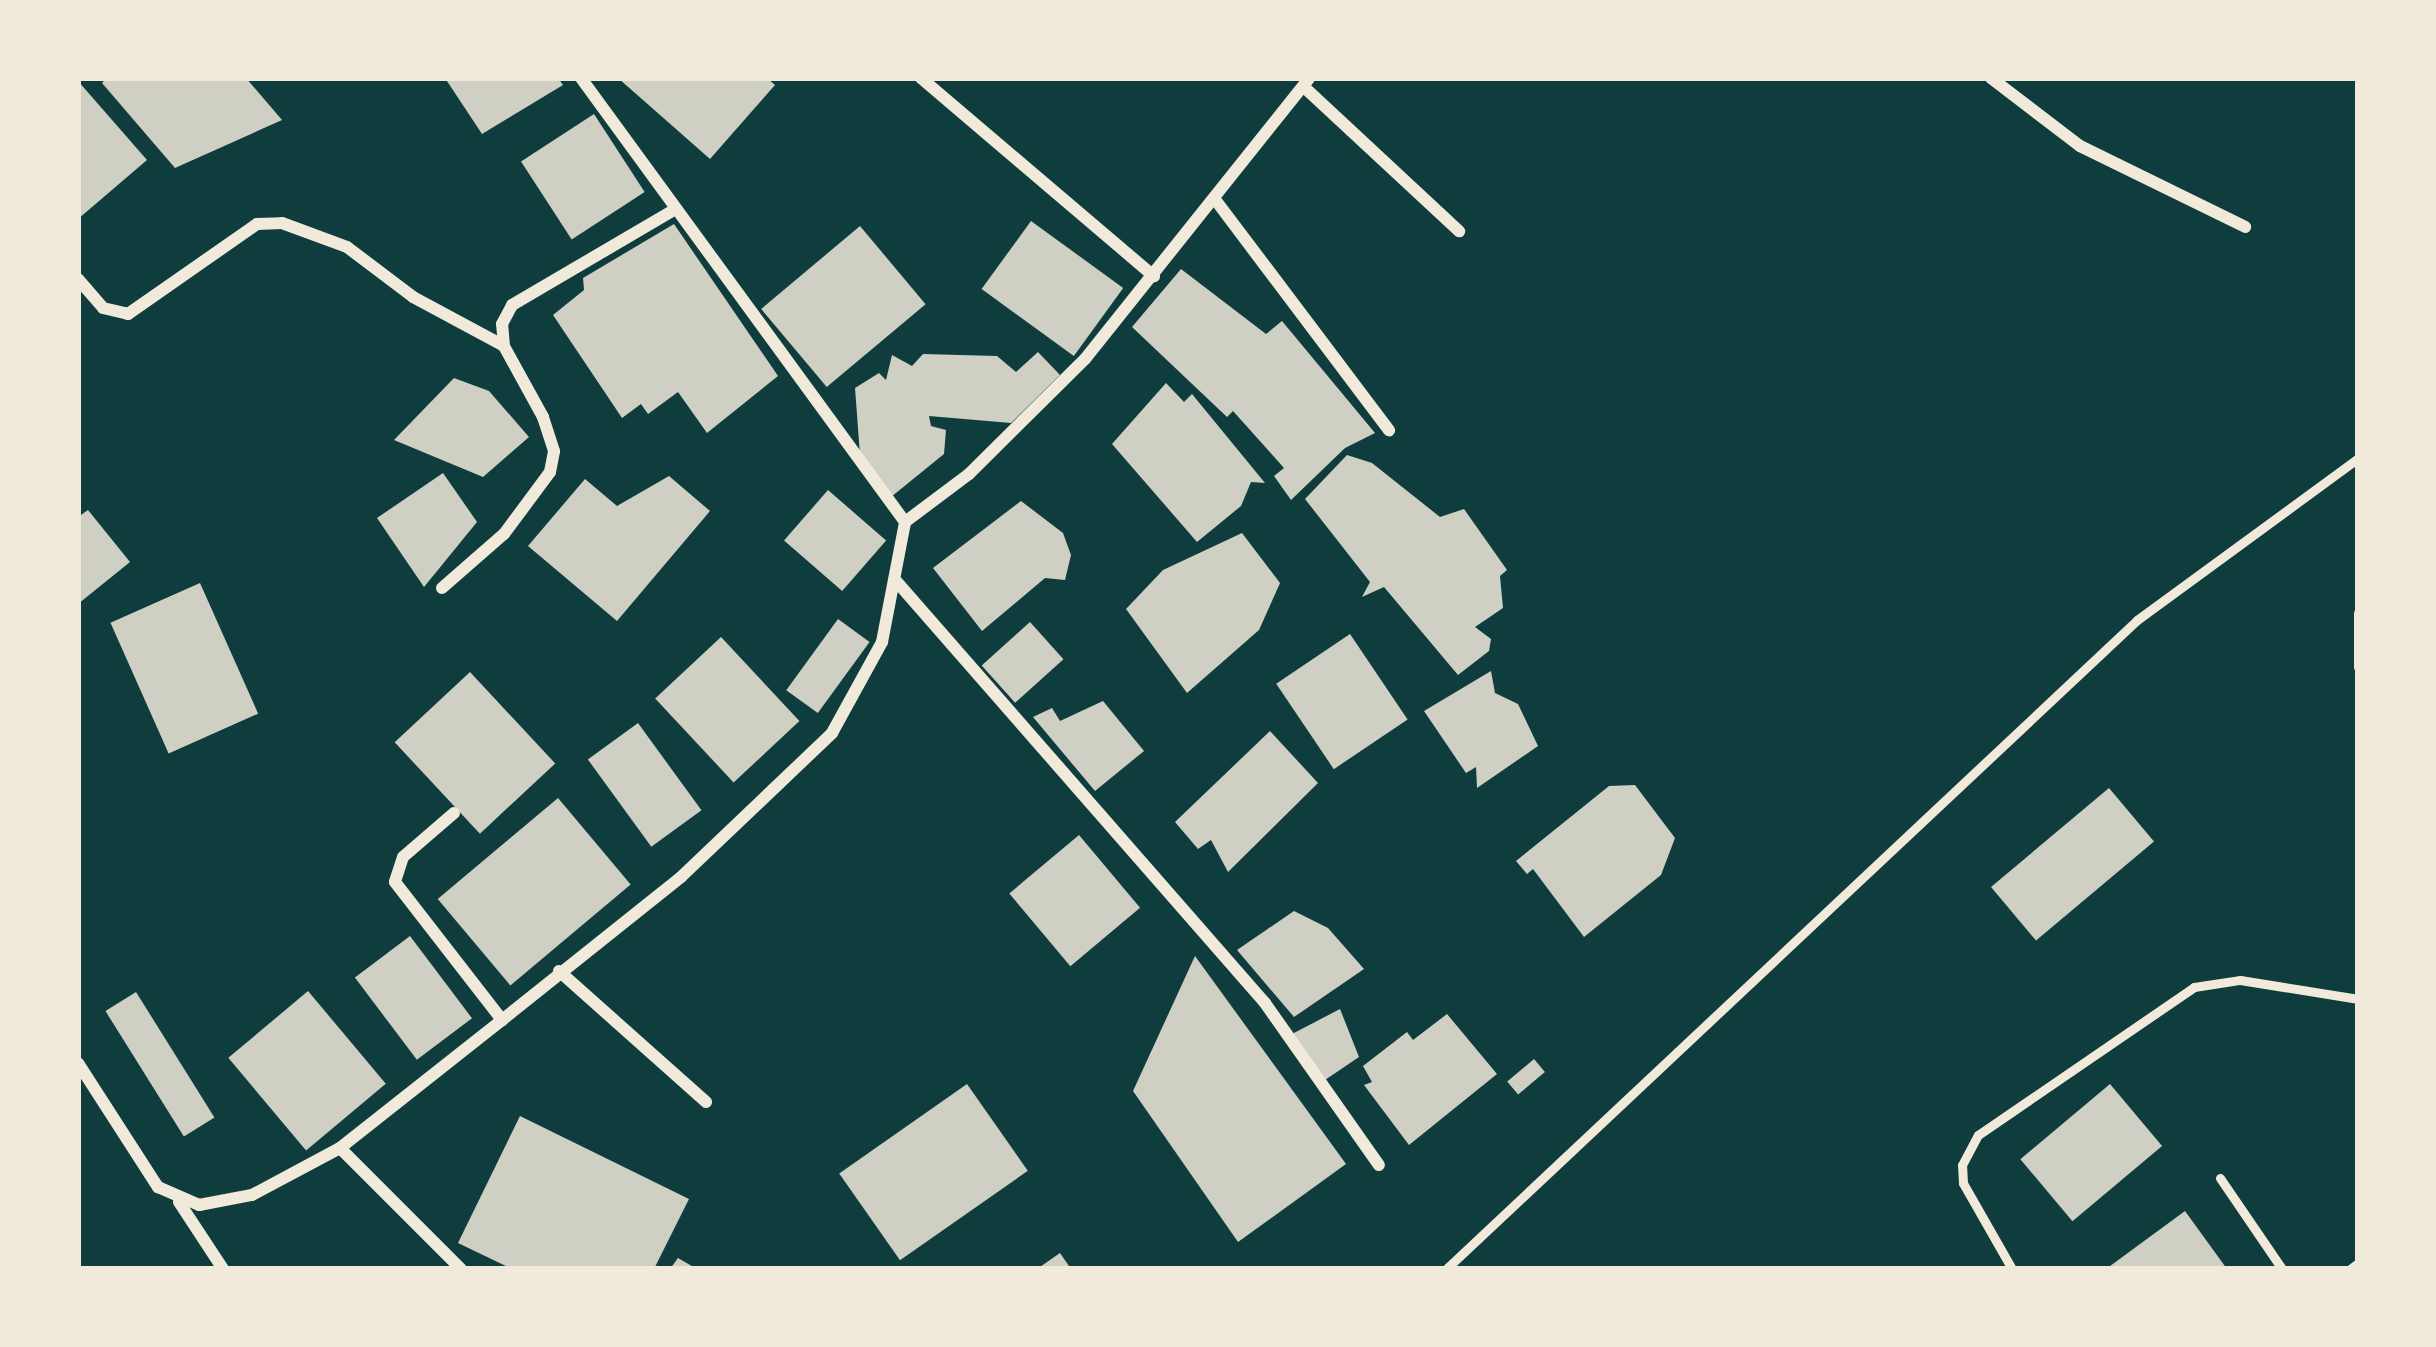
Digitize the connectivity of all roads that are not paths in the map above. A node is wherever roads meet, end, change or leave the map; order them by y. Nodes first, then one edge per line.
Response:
1 (581, 78) edge
2 (921, 78) edge
3 (1991, 78) edge
4 (1306, 83) edge
5 (1217, 202) junction
6 (672, 211) junction
7 (2245, 227) dead end
8 (1460, 231) dead end
9 (1154, 276) junction
10 (78, 279) edge
11 (504, 346) junction
12 (1390, 430) dead end
13 (2358, 458) edge
14 (905, 522) junction
15 (897, 582) junction
16 (442, 588) dead end
17 (2358, 613) edge
18 (2358, 667) edge
19 (454, 813) dead end
20 (559, 971) junction
21 (2358, 999) edge
22 (502, 1020) junction
23 (78, 1063) edge
24 (706, 1102) dead end
25 (340, 1148) junction
26 (1379, 1165) dead end
27 (2220, 1178) dead end
28 (179, 1202) junction
29 (1460, 1255) junction
30 (2358, 1263) edge
31 (223, 1269) edge
32 (461, 1269) edge
33 (1446, 1269) edge
34 (1471, 1269) edge
35 (2012, 1269) edge
36 (2282, 1269) edge
37 (2350, 1269) edge

1 - 6 street
2 - 9 street
3 - 7 street
4 - 5 street
4 - 8 street
5 - 9 street
5 - 12 street
6 - 11 street
6 - 14 street
9 - 14 street
10 - 11 street
11 - 16 street
13 - 29 lane
14 - 15 street
15 - 20 street
15 - 26 street
17 - 18 lane
19 - 22 street
20 - 22 street
20 - 24 street
21 - 35 lane
22 - 25 street
23 - 28 street
25 - 28 street
25 - 32 street
27 - 36 lane
28 - 31 street
29 - 33 lane
29 - 34 lane
30 - 37 lane

